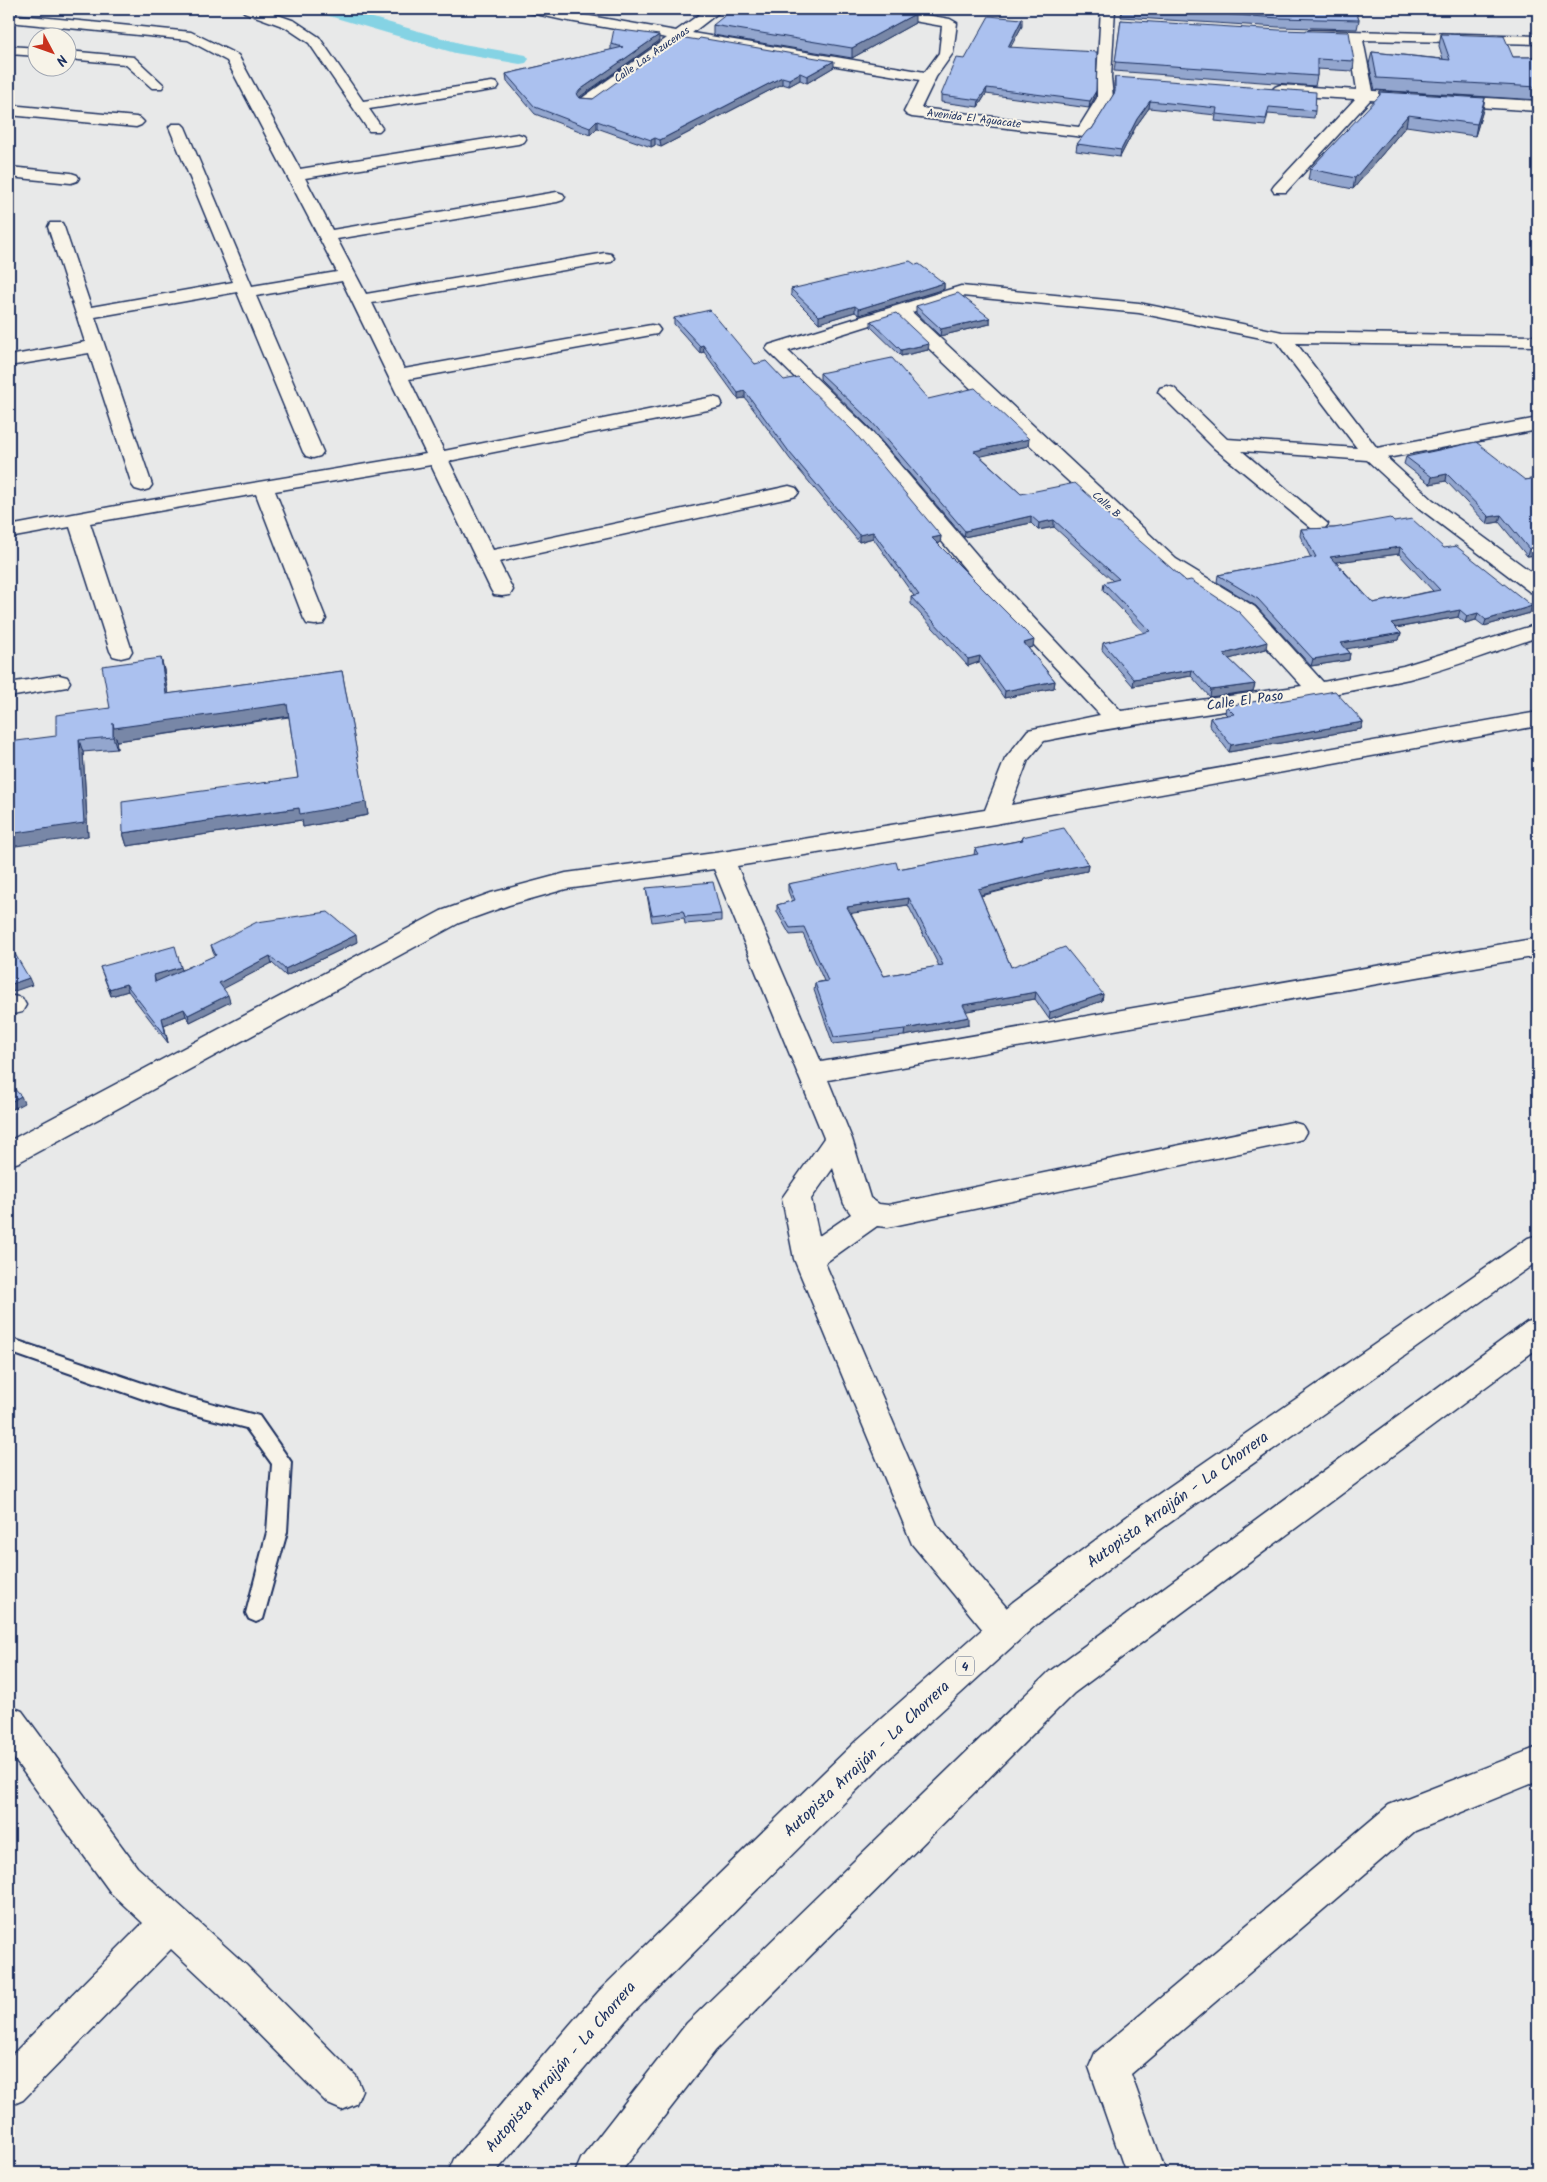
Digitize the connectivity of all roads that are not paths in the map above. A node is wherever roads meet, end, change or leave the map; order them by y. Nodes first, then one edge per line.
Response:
1 (249, 9) edge
2 (532, 9) edge
3 (716, 9) edge
4 (868, 9) edge
5 (110, 15) dead end
6 (9, 18) edge
7 (1112, 18) edge
8 (95, 27) junction
9 (1298, 34) edge
10 (682, 35) junction
11 (1355, 35) junction
12 (1538, 40) edge
13 (9, 50) edge
14 (28, 51) edge
15 (78, 56) edge
16 (929, 77) junction
17 (1104, 77) junction
18 (1123, 78) edge
19 (157, 85) dead end
20 (492, 86) dead end
21 (1269, 89) edge
22 (1366, 96) junction
23 (587, 100) edge
24 (359, 106) junction
25 (1538, 106) edge
26 (9, 110) edge
27 (136, 122) dead end
28 (177, 127) dead end
29 (374, 128) dead end
30 (518, 139) dead end
31 (9, 172) edge
32 (295, 175) junction
33 (71, 178) dead end
34 (1280, 188) dead end
35 (557, 198) dead end
36 (56, 227) dead end
37 (327, 236) junction
38 (605, 258) dead end
39 (345, 268) junction
40 (243, 286) junction
41 (361, 300) junction
42 (900, 311) junction
43 (85, 313) junction
44 (651, 330) dead end
45 (1282, 338) junction
46 (1538, 341) edge
47 (96, 346) junction
48 (9, 360) edge
49 (397, 376) junction
50 (1167, 392) dead end
51 (713, 403) dead end
52 (1538, 424) edge
53 (1221, 444) junction
54 (313, 452) dead end
55 (1372, 455) junction
56 (437, 458) junction
57 (142, 484) dead end
58 (263, 487) junction
59 (789, 492) dead end
60 (78, 519) junction
61 (1318, 524) dead end
62 (9, 532) edge
63 (486, 558) junction
64 (1538, 588) edge
65 (502, 590) dead end
66 (315, 619) dead end
67 (1538, 630) edge
68 (121, 651) dead end
69 (58, 682) dead end
70 (9, 690) edge
71 (1318, 690) junction
72 (1538, 718) edge
73 (1116, 719) junction
74 (994, 816) junction
75 (722, 860) junction
76 (1538, 947) edge
77 (812, 1072) junction
78 (1292, 1132) dead end
79 (838, 1140) junction
80 (9, 1154) edge
81 (872, 1214) junction
82 (1538, 1246) edge
83 (809, 1259) junction
84 (1538, 1331) edge
85 (9, 1345) edge
86 (256, 1613) dead end
87 (1005, 1631) junction
88 (9, 1723) edge
89 (1538, 1764) edge
90 (170, 1922) junction
91 (9, 2086) edge
92 (342, 2090) dead end
93 (468, 2173) edge
94 (595, 2173) edge
95 (1146, 2173) edge

1 - 24 main road
2 - 10 main road
3 - 10 main road, Calle Las Azucenas
4 - 16 main road
5 - 8 main road
6 - 8 main road
7 - 17 main road
8 - 32 main road
9 - 11 main road
10 - 16 main road
10 - 23 main road, Calle Las Azucenas
11 - 12 main road
11 - 22 main road
13 - 14 main road
15 - 19 main road
16 - 17 main road, Avenida El Aguacate
17 - 18 main road
20 - 24 main road
21 - 22 main road
22 - 25 main road
22 - 34 main road
24 - 29 main road
26 - 27 main road
28 - 40 main road
30 - 32 main road
31 - 33 main road
32 - 37 main road
35 - 37 main road
36 - 43 main road
37 - 39 main road
38 - 41 main road
39 - 40 main road
39 - 41 main road
40 - 43 main road
40 - 54 main road
41 - 49 main road
42 - 45 main road
42 - 71 main road, Calle B
42 - 73 main road
43 - 47 main road
44 - 49 main road
45 - 46 main road
45 - 55 main road
47 - 48 main road
47 - 57 main road
49 - 56 main road
50 - 53 main road
51 - 56 main road
52 - 55 main road
53 - 55 main road
53 - 61 main road
55 - 64 main road
56 - 58 main road
56 - 63 main road
58 - 60 main road
58 - 66 main road
59 - 63 main road
60 - 62 main road
60 - 68 main road
63 - 65 main road
67 - 71 main road, Calle El Paso
69 - 70 main road
71 - 73 main road, Calle El Paso
72 - 74 main road
73 - 74 main road, Calle El Paso
74 - 75 main road
75 - 77 main road
75 - 80 main road
76 - 77 main road
77 - 79 main road
78 - 81 main road
79 - 81 main road
79 - 83 main road
81 - 83 main road
82 - 87 main road, Autopista Arraiján - La Chorrera / 4
83 - 87 main road
84 - 94 main road
85 - 86 lane
87 - 93 main road, Autopista Arraiján - La Chorrera / 4
88 - 90 main road
89 - 95 main road
90 - 91 main road
90 - 92 main road

